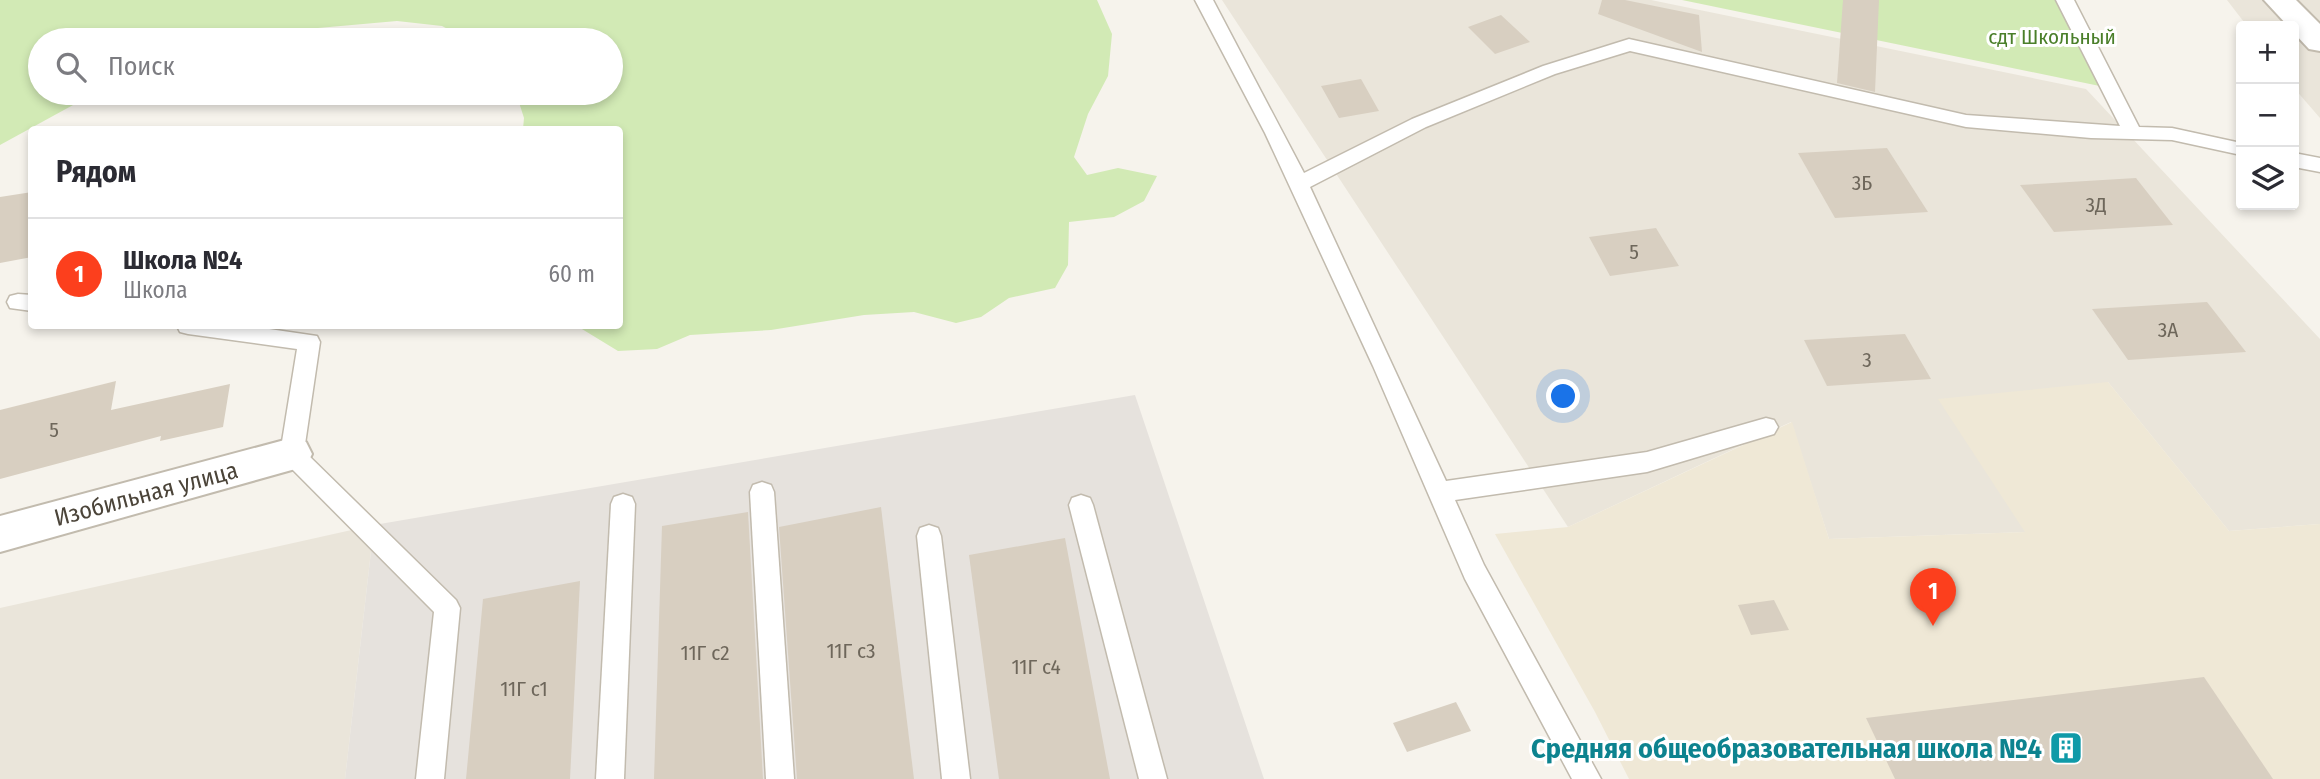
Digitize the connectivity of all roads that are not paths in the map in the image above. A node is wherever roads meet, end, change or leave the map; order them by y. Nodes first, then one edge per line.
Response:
1 (1204, 0) edge
2 (2065, 0) edge
3 (2278, 0) edge
4 (2320, 42) edge
5 (2133, 132) junction
6 (2236, 148) edge
7 (2299, 161) edge
8 (2320, 165) edge
9 (1299, 184) junction
10 (211, 329) edge
11 (1766, 427) dead end
12 (292, 454) junction
13 (762, 492) dead end
14 (1438, 492) junction
15 (623, 504) dead end
16 (1081, 505) dead end
17 (0, 534) edge
18 (929, 536) dead end
19 (430, 779) edge
20 (610, 779) edge
21 (780, 779) edge
22 (956, 779) edge
23 (1153, 779) edge
24 (1587, 779) edge

1 - 9 lane
2 - 5 lane
3 - 4 street
5 - 6 lane
5 - 9 lane
7 - 8 lane
9 - 14 lane
10 - 12 lane
11 - 14 lane
12 - 17 street, Изобильная улица
12 - 19 lane
13 - 21 lane
14 - 24 lane
15 - 20 lane
16 - 23 lane
18 - 22 lane

